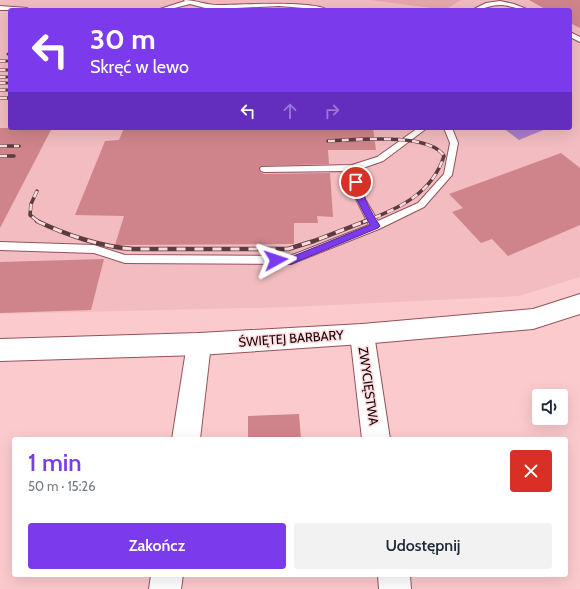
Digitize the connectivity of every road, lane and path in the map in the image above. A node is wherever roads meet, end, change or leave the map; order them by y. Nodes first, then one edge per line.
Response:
1 (189, 1) edge
2 (166, 8) edge
3 (319, 8) edge
4 (479, 8) edge
5 (520, 8) edge
6 (420, 130) edge
7 (449, 130) edge
8 (352, 168) junction
9 (264, 169) dead end
10 (376, 226) junction
11 (0, 246) edge
12 (580, 304) edge
13 (362, 334) junction
14 (199, 344) junction
15 (0, 350) edge
16 (186, 437) edge
17 (376, 437) edge
18 (167, 577) edge
19 (394, 577) edge
20 (165, 589) edge
21 (396, 589) edge

1 - 2 lane
1 - 3 lane
4 - 5 lane
6 - 8 lane
7 - 10 lane
8 - 9 lane
8 - 10 lane
10 - 11 lane
12 - 13 street, ŚWIĘTEJ BARBARY
13 - 14 street, ŚWIĘTEJ BARBARY
13 - 17 street, ZWYCIĘSTWA
14 - 15 street, ŚWIĘTEJ BARBARY
14 - 16 street
18 - 20 street
19 - 21 street

